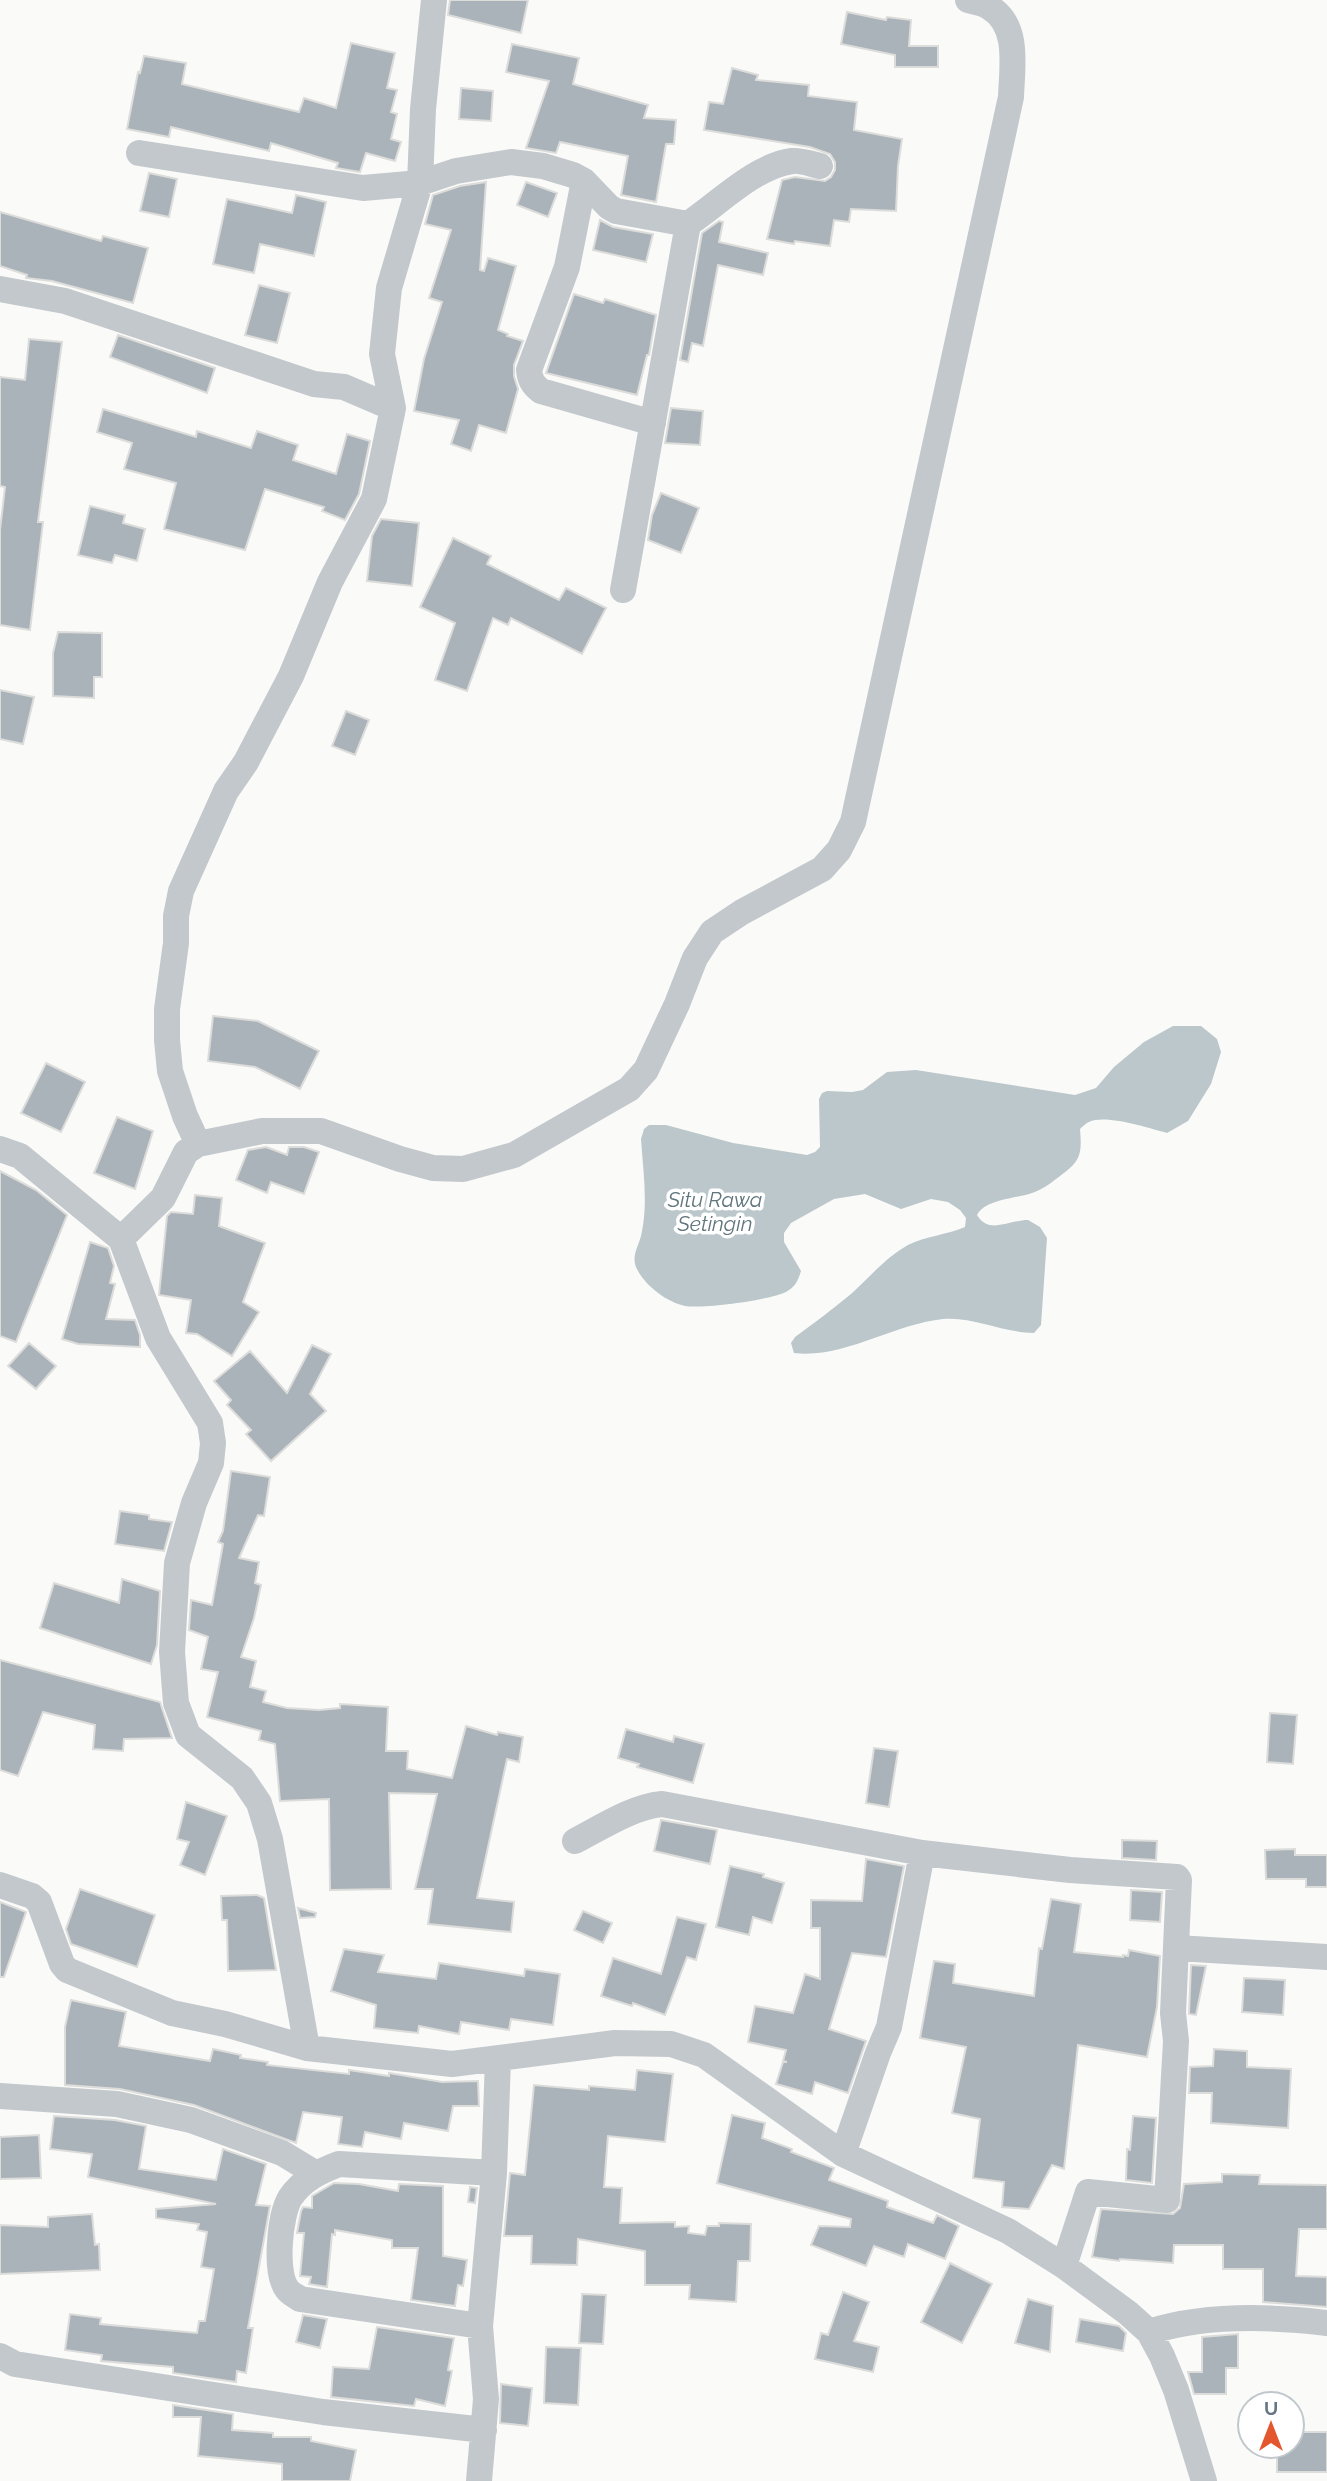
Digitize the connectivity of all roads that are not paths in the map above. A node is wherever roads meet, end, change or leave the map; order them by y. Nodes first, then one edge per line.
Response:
1 (434, 0) edge
2 (968, 0) edge
3 (139, 153) dead end
4 (820, 166) dead end
5 (584, 181) junction
6 (421, 183) junction
7 (688, 224) junction
8 (0, 289) edge
9 (393, 408) junction
10 (653, 423) junction
11 (623, 590) dead end
12 (198, 1144) junction
13 (0, 1149) edge
14 (121, 1238) junction
15 (575, 1841) dead end
16 (922, 1853) junction
17 (0, 1885) edge
18 (1177, 1948) junction
19 (1327, 1957) edge
20 (307, 2049) junction
21 (498, 2059) junction
22 (0, 2095) edge
23 (842, 2154) junction
24 (315, 2173) junction
25 (494, 2173) junction
26 (1064, 2266) junction
27 (1327, 2323) edge
28 (480, 2326) junction
29 (1149, 2332) junction
30 (0, 2356) edge
31 (485, 2430) junction
32 (479, 2481) edge
33 (1204, 2481) edge

1 - 6 street
2 - 12 street
3 - 6 street
4 - 7 street
5 - 6 street
5 - 7 street
5 - 10 street
6 - 9 street
7 - 10 street
8 - 9 street
9 - 12 street
10 - 11 street
12 - 14 street
13 - 14 street
14 - 20 street
15 - 16 street
16 - 18 street
16 - 23 street
17 - 20 street
18 - 19 street
18 - 26 street
20 - 21 street
21 - 23 street
21 - 25 street
22 - 24 street
23 - 26 street
24 - 25 street
24 - 28 street
25 - 28 street
26 - 29 street
27 - 29 street
28 - 31 street
29 - 33 street
30 - 31 street
31 - 32 street

